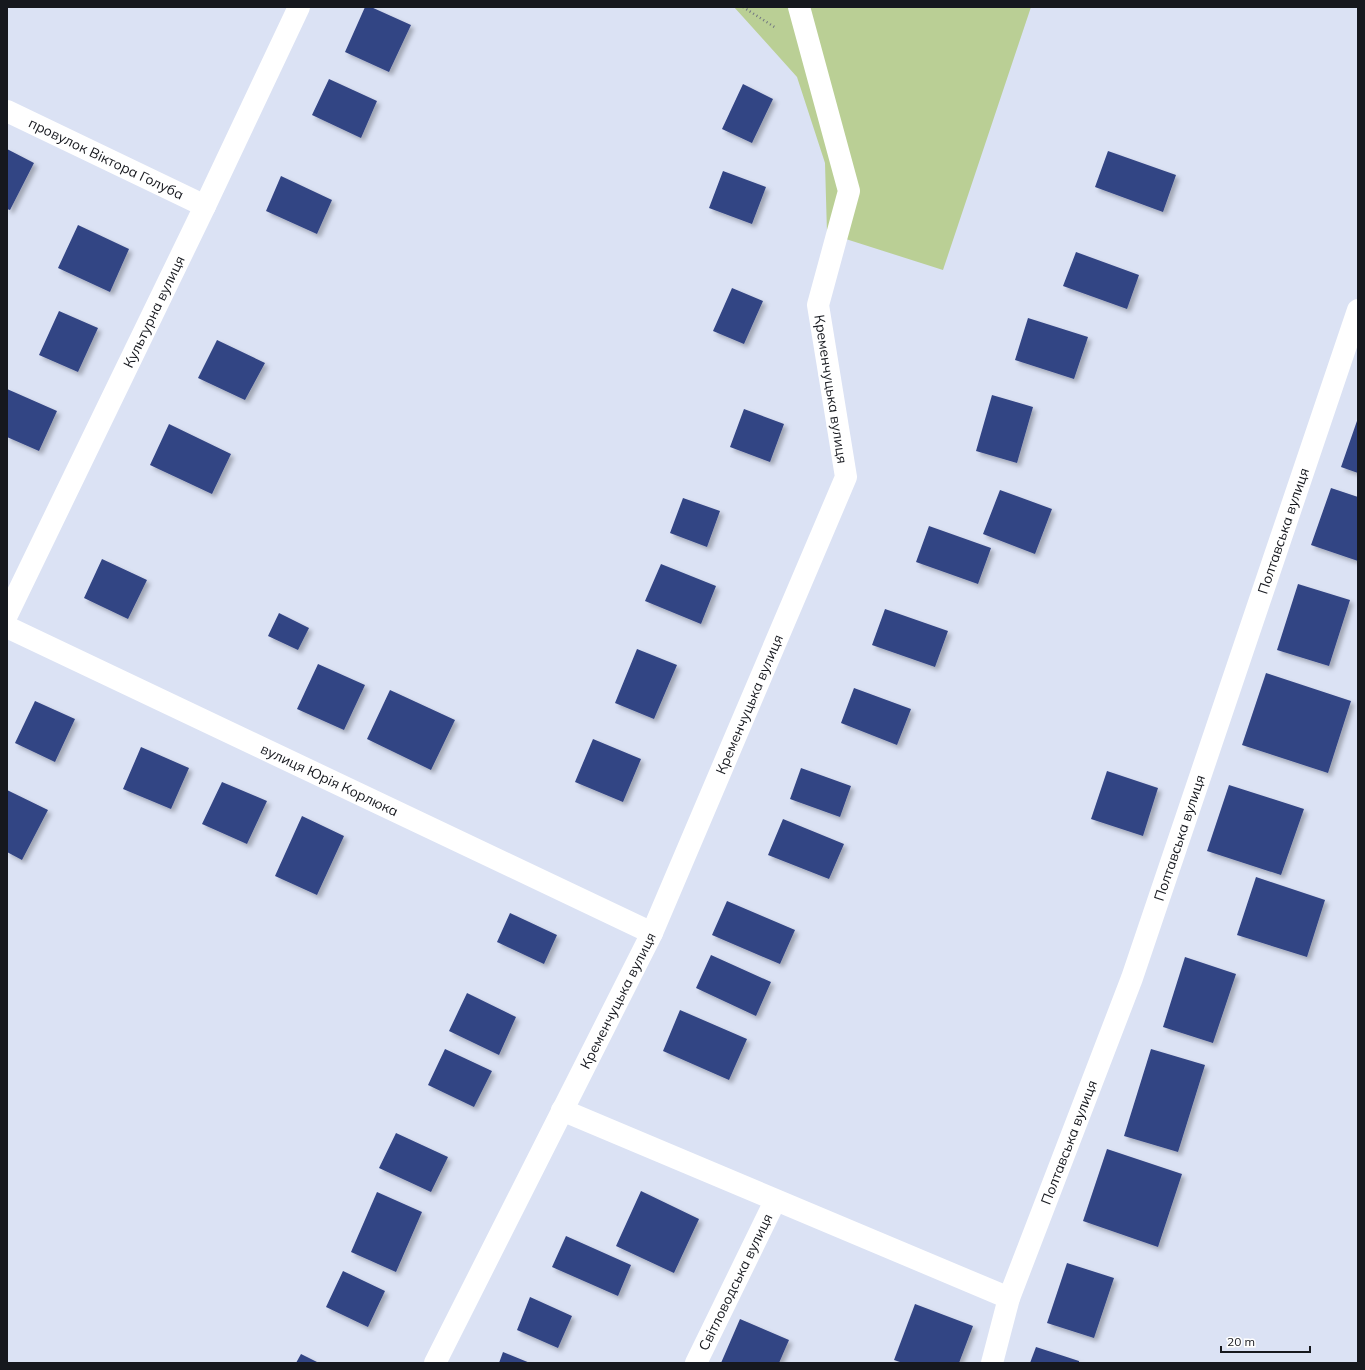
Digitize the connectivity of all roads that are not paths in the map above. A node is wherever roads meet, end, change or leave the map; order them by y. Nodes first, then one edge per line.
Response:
1 (299, 7) edge
2 (799, 7) edge
3 (7, 111) edge
4 (205, 206) junction
5 (1358, 310) edge
6 (7, 615) edge
7 (7, 628) edge
8 (652, 933) junction
9 (562, 1110) junction
10 (775, 1201) junction
11 (1009, 1298) junction
12 (435, 1363) edge
13 (696, 1363) edge
14 (992, 1363) edge

1 - 4 street, Культурна вулиця
2 - 8 street, Кременчуцька вулиця
3 - 4 street, провулок Віктора Голуба
4 - 6 street, Культурна вулиця
5 - 11 street, Полтавська вулиця
7 - 8 street, вулиця Юрія Корлюка
8 - 9 street, Кременчуцька вулиця
9 - 10 street
9 - 12 street, Кременчуцька вулиця
10 - 11 street
10 - 13 street, Світловодська вулиця
11 - 14 street, Полтавська вулиця

